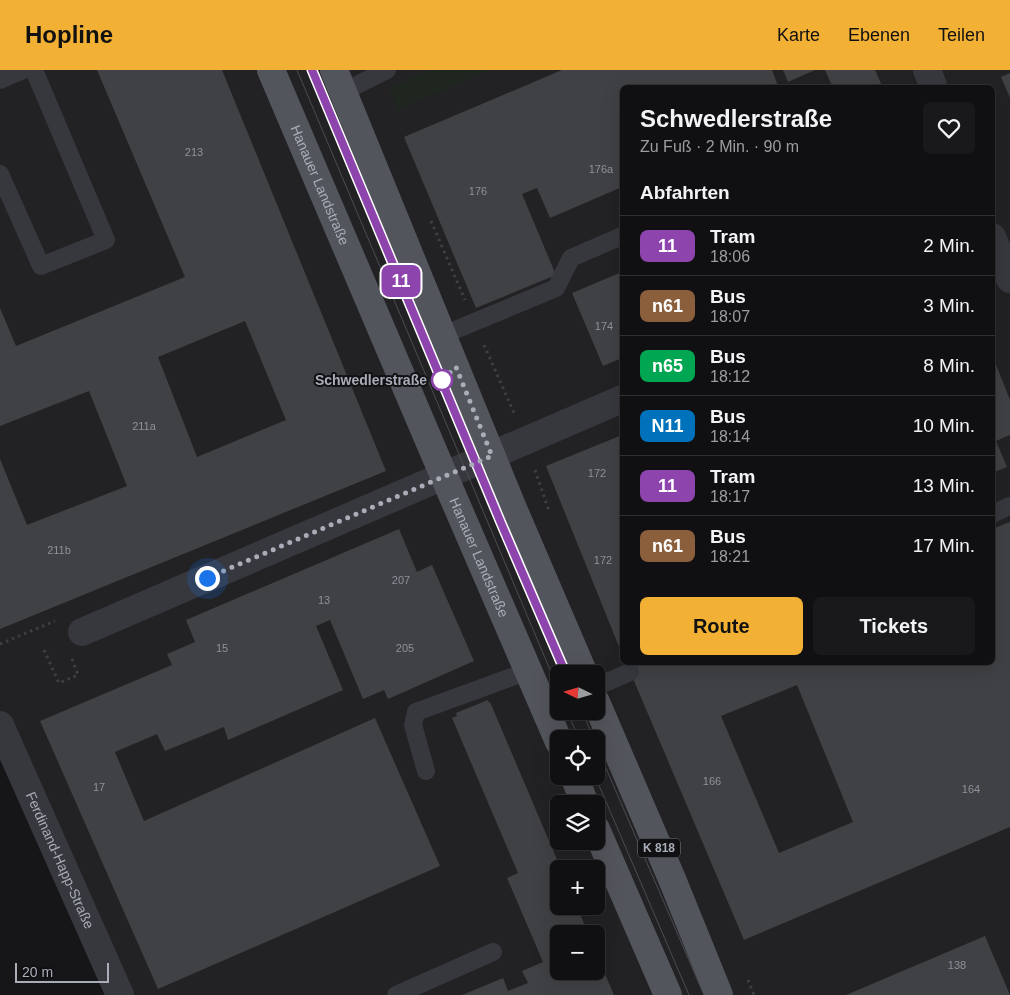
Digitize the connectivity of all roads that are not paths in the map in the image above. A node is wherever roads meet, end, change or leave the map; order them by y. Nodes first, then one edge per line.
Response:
1 (23, 70) edge
2 (34, 70) edge
3 (272, 70) edge
4 (386, 70) edge
5 (927, 70) edge
6 (0, 80) edge
7 (338, 81) edge
8 (933, 85) edge
9 (0, 174) edge
10 (620, 237) edge
11 (995, 244) edge
12 (1010, 278) edge
13 (443, 335) junction
14 (620, 399) edge
15 (492, 456) junction
16 (444, 476) junction
17 (1010, 506) edge
18 (995, 513) edge
19 (82, 632) road end
20 (580, 665) edge
21 (528, 671) junction
22 (630, 672) dead end
23 (605, 683) edge
24 (604, 720) edge
25 (0, 726) edge
26 (554, 730) edge
27 (426, 771) dead end
28 (605, 850) edge
29 (492, 952) dead end
30 (120, 995) edge
31 (396, 995) edge
32 (668, 995) edge
33 (719, 995) edge

1 - 6 lane
2 - 9 lane
3 - 16 main road, Hanauer Landstraße
4 - 7 lane
5 - 8 street
7 - 13 main road
10 - 13 lane
11 - 12 street
13 - 15 main road
14 - 15 street
15 - 16 street
15 - 20 main road
16 - 19 street
16 - 21 main road, Hanauer Landstraße
17 - 18 lane
21 - 26 main road, Hanauer Landstraße
21 - 27 lane
22 - 23 lane
24 - 33 main road, K 818
25 - 30 street, Ferdinand-Happ-Straße
28 - 32 main road
29 - 31 lane

